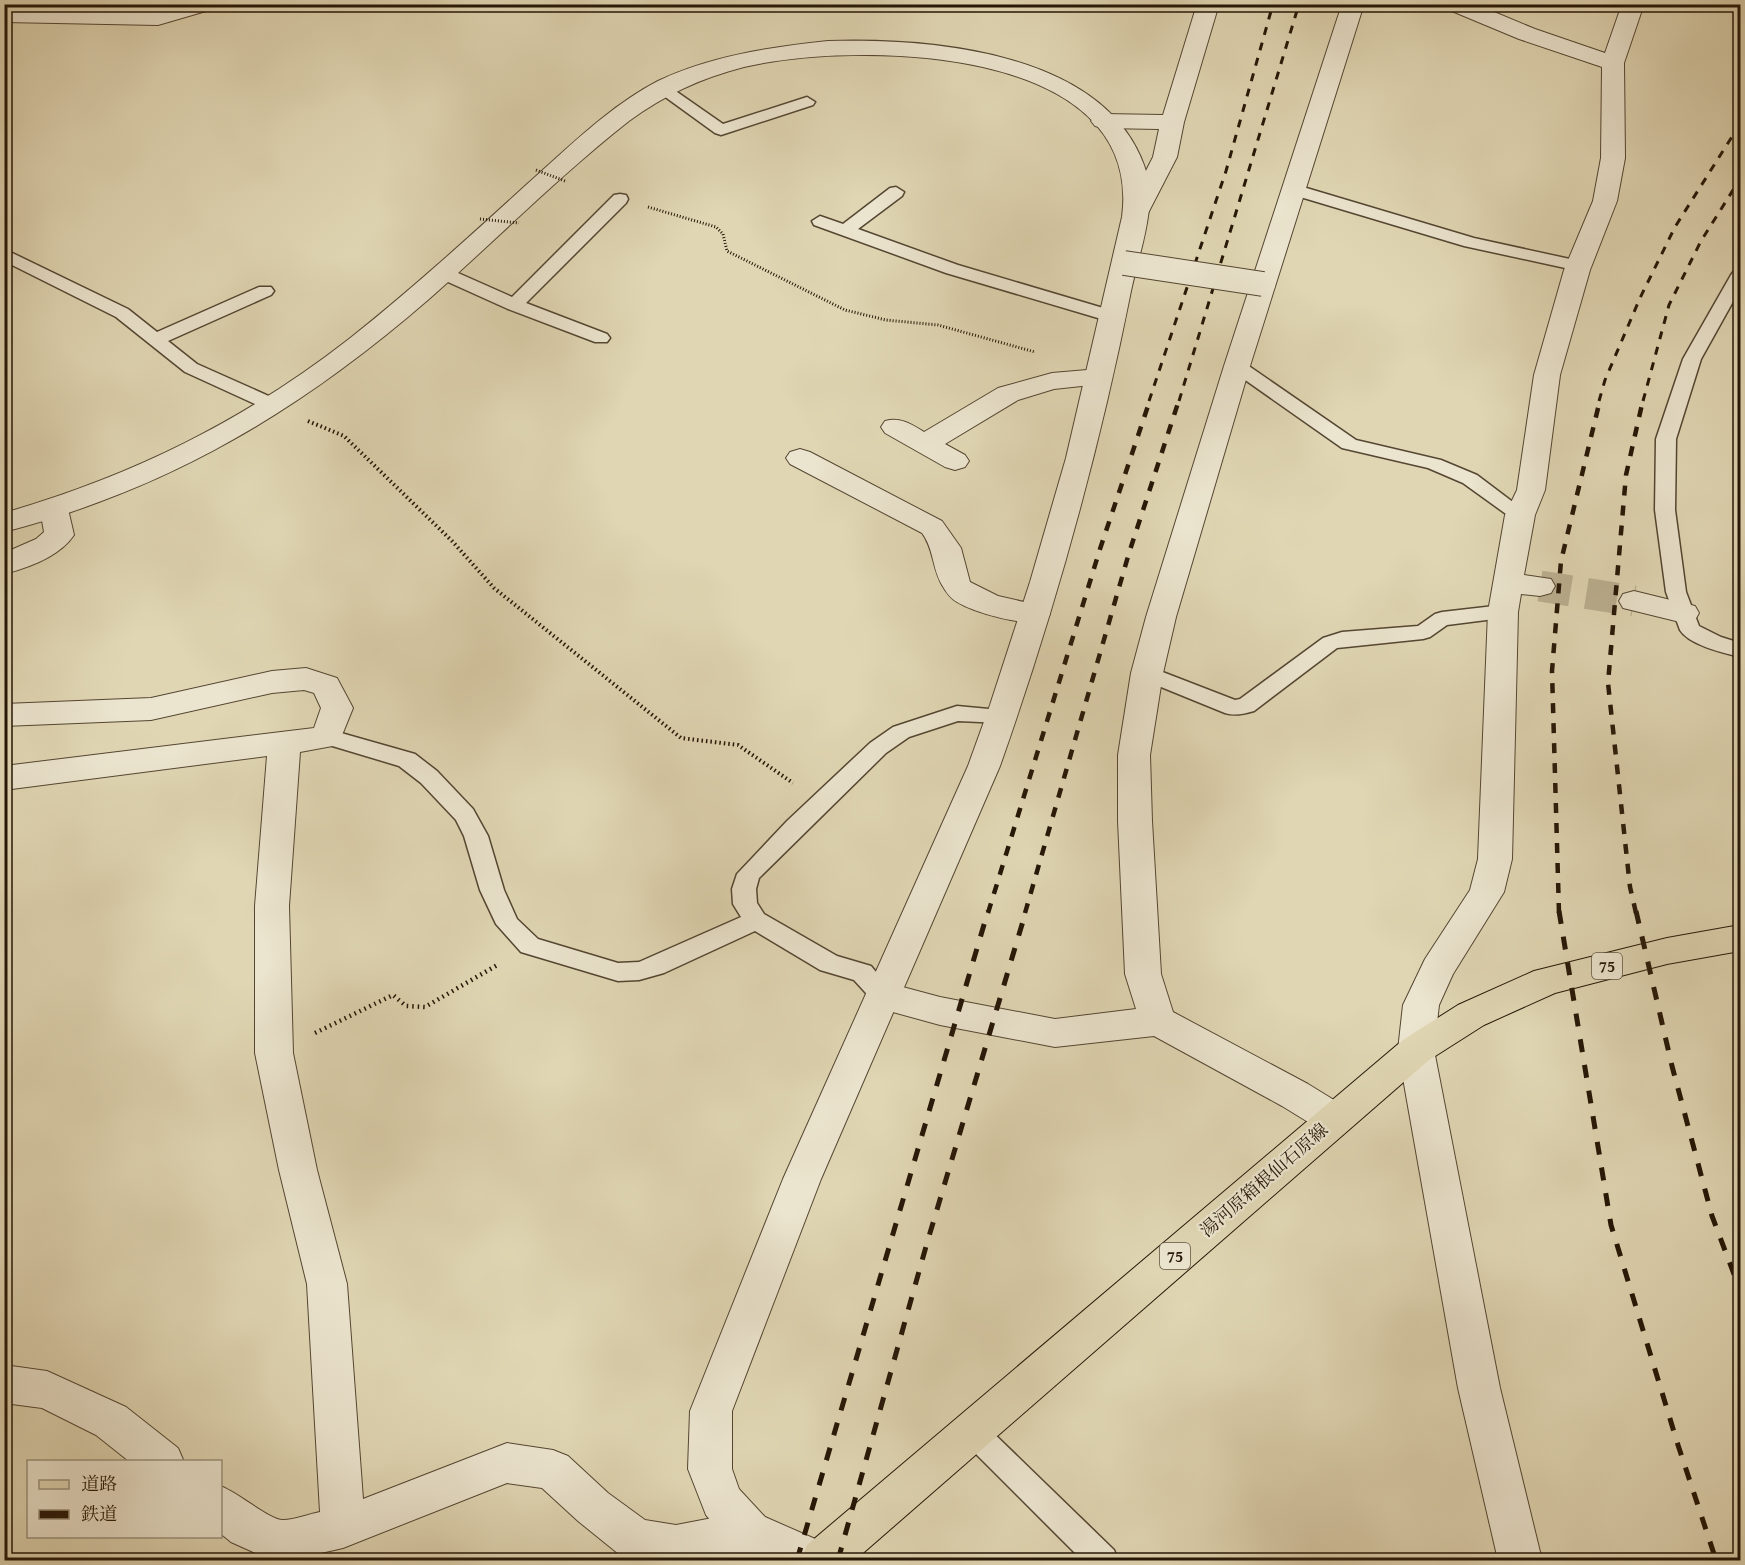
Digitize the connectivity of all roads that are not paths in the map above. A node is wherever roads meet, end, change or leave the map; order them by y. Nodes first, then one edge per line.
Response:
1 (205, 4) edge
2 (1208, 4) edge
3 (1353, 4) edge
4 (1455, 4) edge
5 (1633, 4) edge
6 (4, 15) edge
7 (1613, 63) junction
8 (662, 88) junction
9 (807, 102) dead end
10 (1103, 121) junction
11 (1172, 122) junction
12 (1293, 189) junction
13 (896, 192) dead end
14 (620, 199) road end
15 (1136, 214) junction
16 (820, 221) dead end
17 (846, 231) junction
18 (4, 254) edge
19 (1124, 263) junction
20 (1579, 266) junction
21 (443, 273) junction
22 (1740, 275) edge
23 (1263, 284) junction
24 (265, 291) dead end
25 (514, 305) junction
26 (1114, 317) junction
27 (601, 338) dead end
28 (155, 340) junction
29 (1237, 366) junction
30 (1099, 376) junction
31 (273, 405) junction
32 (895, 427) dead end
33 (924, 444) junction
34 (800, 458) dead end
35 (955, 461) dead end
36 (54, 509) junction
37 (1520, 515) junction
38 (4, 523) edge
39 (4, 565) edge
40 (1540, 586) tunnel mouth
41 (1506, 597) junction
42 (1634, 601) tunnel mouth
43 (1684, 613) junction
44 (1035, 614) junction
45 (1740, 650) edge
46 (1147, 673) junction
47 (4, 715) edge
48 (1002, 716) junction
49 (327, 737) junction
50 (284, 742) junction
51 (4, 778) edge
52 (756, 920) junction
53 (1740, 938) edge
54 (884, 996) junction
55 (1158, 1021) junction
56 (1416, 1050) junction
57 (1334, 1119) junction
58 (4, 1384) edge
59 (972, 1431) junction
60 (162, 1460) edge
61 (222, 1508) edge
62 (343, 1527) junction
63 (749, 1532) junction
64 (813, 1560) edge
65 (823, 1560) edge
66 (1102, 1560) edge
67 (1520, 1560) edge

1 - 6 street
2 - 11 street
3 - 12 street
4 - 7 street
5 - 7 street
7 - 20 street
8 - 9 lane
8 - 10 street
8 - 21 street
10 - 11 street
10 - 15 street
11 - 15 street
12 - 20 lane
12 - 23 street
13 - 17 lane
14 - 25 lane
15 - 19 street
16 - 17 lane
17 - 26 lane
18 - 28 lane
19 - 23 street, bridge
19 - 26 street
20 - 37 street
21 - 25 lane
21 - 31 street
22 - 43 lane
23 - 29 street
24 - 28 lane
25 - 27 lane
26 - 30 street
28 - 31 lane
29 - 37 lane
29 - 46 street
30 - 33 street
30 - 44 street
31 - 36 street
32 - 33 street
33 - 35 street
34 - 44 street
36 - 38 street
36 - 39 street
37 - 41 street
40 - 41 street
41 - 46 lane
41 - 56 street
42 - 43 street
43 - 45 lane
44 - 48 street
46 - 55 street
47 - 49 street
48 - 52 lane
48 - 54 street
49 - 50 street
49 - 52 lane
50 - 51 street
50 - 62 street
52 - 54 lane
53 - 56 main road, 湯河原箱根仙石原線 / 75
54 - 55 street
54 - 63 street
55 - 57 street
56 - 57 main road, 湯河原箱根仙石原線 / 75
56 - 67 street
57 - 59 main road, 湯河原箱根仙石原線 / 75
58 - 60 street
59 - 65 main road, 湯河原箱根仙石原線 / 75
59 - 66 lane
61 - 62 street
62 - 63 street
63 - 64 street

